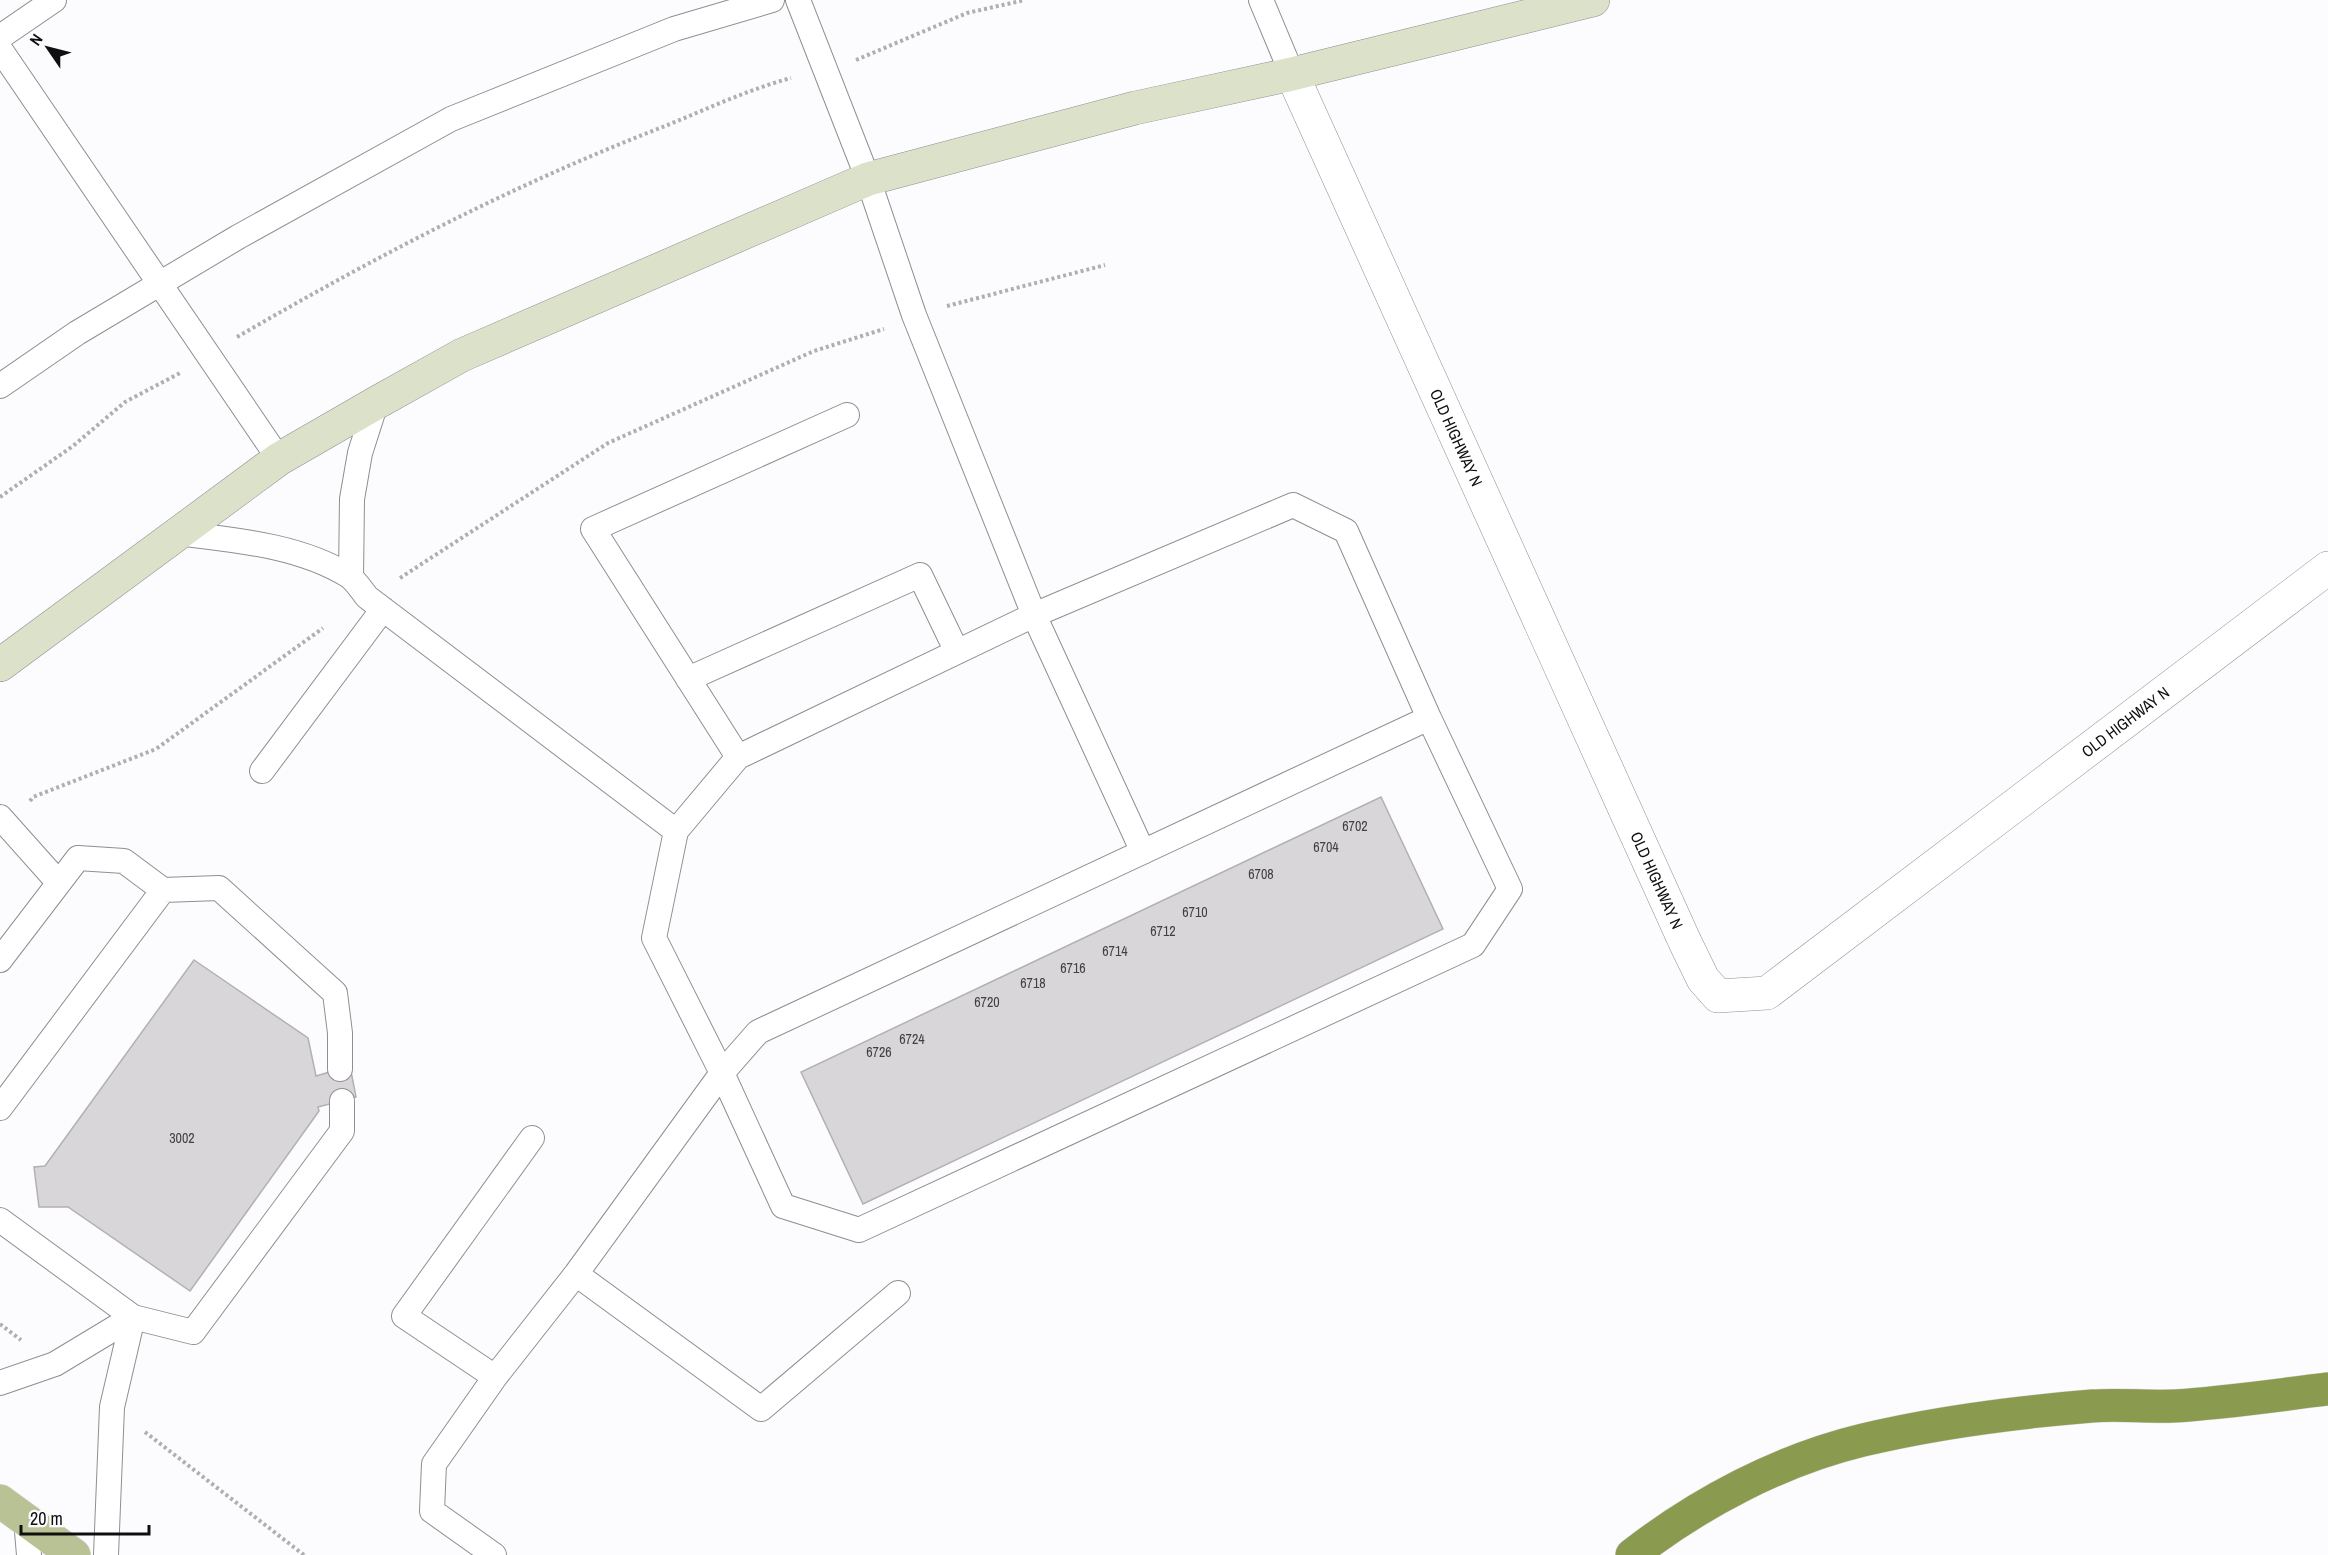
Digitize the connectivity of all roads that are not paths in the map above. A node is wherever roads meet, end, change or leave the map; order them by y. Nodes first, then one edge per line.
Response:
1 (54, 0) edge
2 (772, 0) edge
3 (798, 0) edge
4 (1261, 0) edge
5 (1593, 0) edge
6 (0, 37) edge
7 (0, 49) edge
8 (1292, 74) junction
9 (868, 179) junction
10 (160, 284) junction
11 (0, 386) edge
12 (376, 403) junction
13 (847, 415) dead end
14 (279, 459) junction
15 (177, 533) junction
16 (2328, 568) edge
17 (351, 577) junction
18 (375, 603) junction
19 (1034, 615) junction
20 (957, 652) junction
21 (0, 665) edge
22 (688, 679) junction
23 (1429, 718) junction
24 (738, 757) junction
25 (262, 771) dead end
26 (5, 823) edge
27 (676, 831) junction
28 (1143, 852) junction
29 (58, 882) junction
30 (163, 890) junction
31 (0, 960) edge
32 (340, 1069) dead end
33 (722, 1073) junction
34 (342, 1101) dead end
35 (0, 1108) edge
36 (532, 1138) dead end
37 (0, 1220) edge
38 (576, 1274) junction
39 (898, 1293) dead end
40 (133, 1317) junction
41 (495, 1377) junction
42 (0, 1383) edge
43 (2328, 1389) edge
44 (0, 1501) edge
45 (26, 1520) junction
46 (29, 1555) edge
47 (74, 1555) edge
48 (106, 1555) edge
49 (494, 1555) edge
50 (1632, 1555) edge

1 - 6 lane
2 - 10 lane
3 - 9 lane
4 - 8 lane
5 - 8 main road
7 - 10 lane
8 - 9 main road
8 - 16 street, OLD HIGHWAY N
9 - 12 main road
9 - 19 lane
10 - 11 lane
10 - 14 lane
12 - 14 main road
12 - 17 lane
13 - 22 lane
14 - 15 main road
15 - 17 lane
15 - 21 main road
17 - 18 lane
18 - 25 lane
18 - 27 lane
19 - 20 lane
19 - 23 lane
19 - 28 lane
20 - 22 lane
20 - 24 lane
22 - 24 lane
23 - 28 lane
23 - 33 lane
24 - 27 lane
26 - 29 lane
27 - 33 lane
28 - 33 lane
29 - 30 lane
29 - 31 lane
30 - 32 lane
30 - 35 lane
33 - 38 lane
34 - 40 lane
36 - 41 lane
37 - 40 lane
38 - 39 lane
38 - 41 lane
40 - 42 lane
40 - 48 lane
41 - 49 lane
43 - 50 highway
44 - 45 main road
45 - 46 lane
45 - 47 main road

